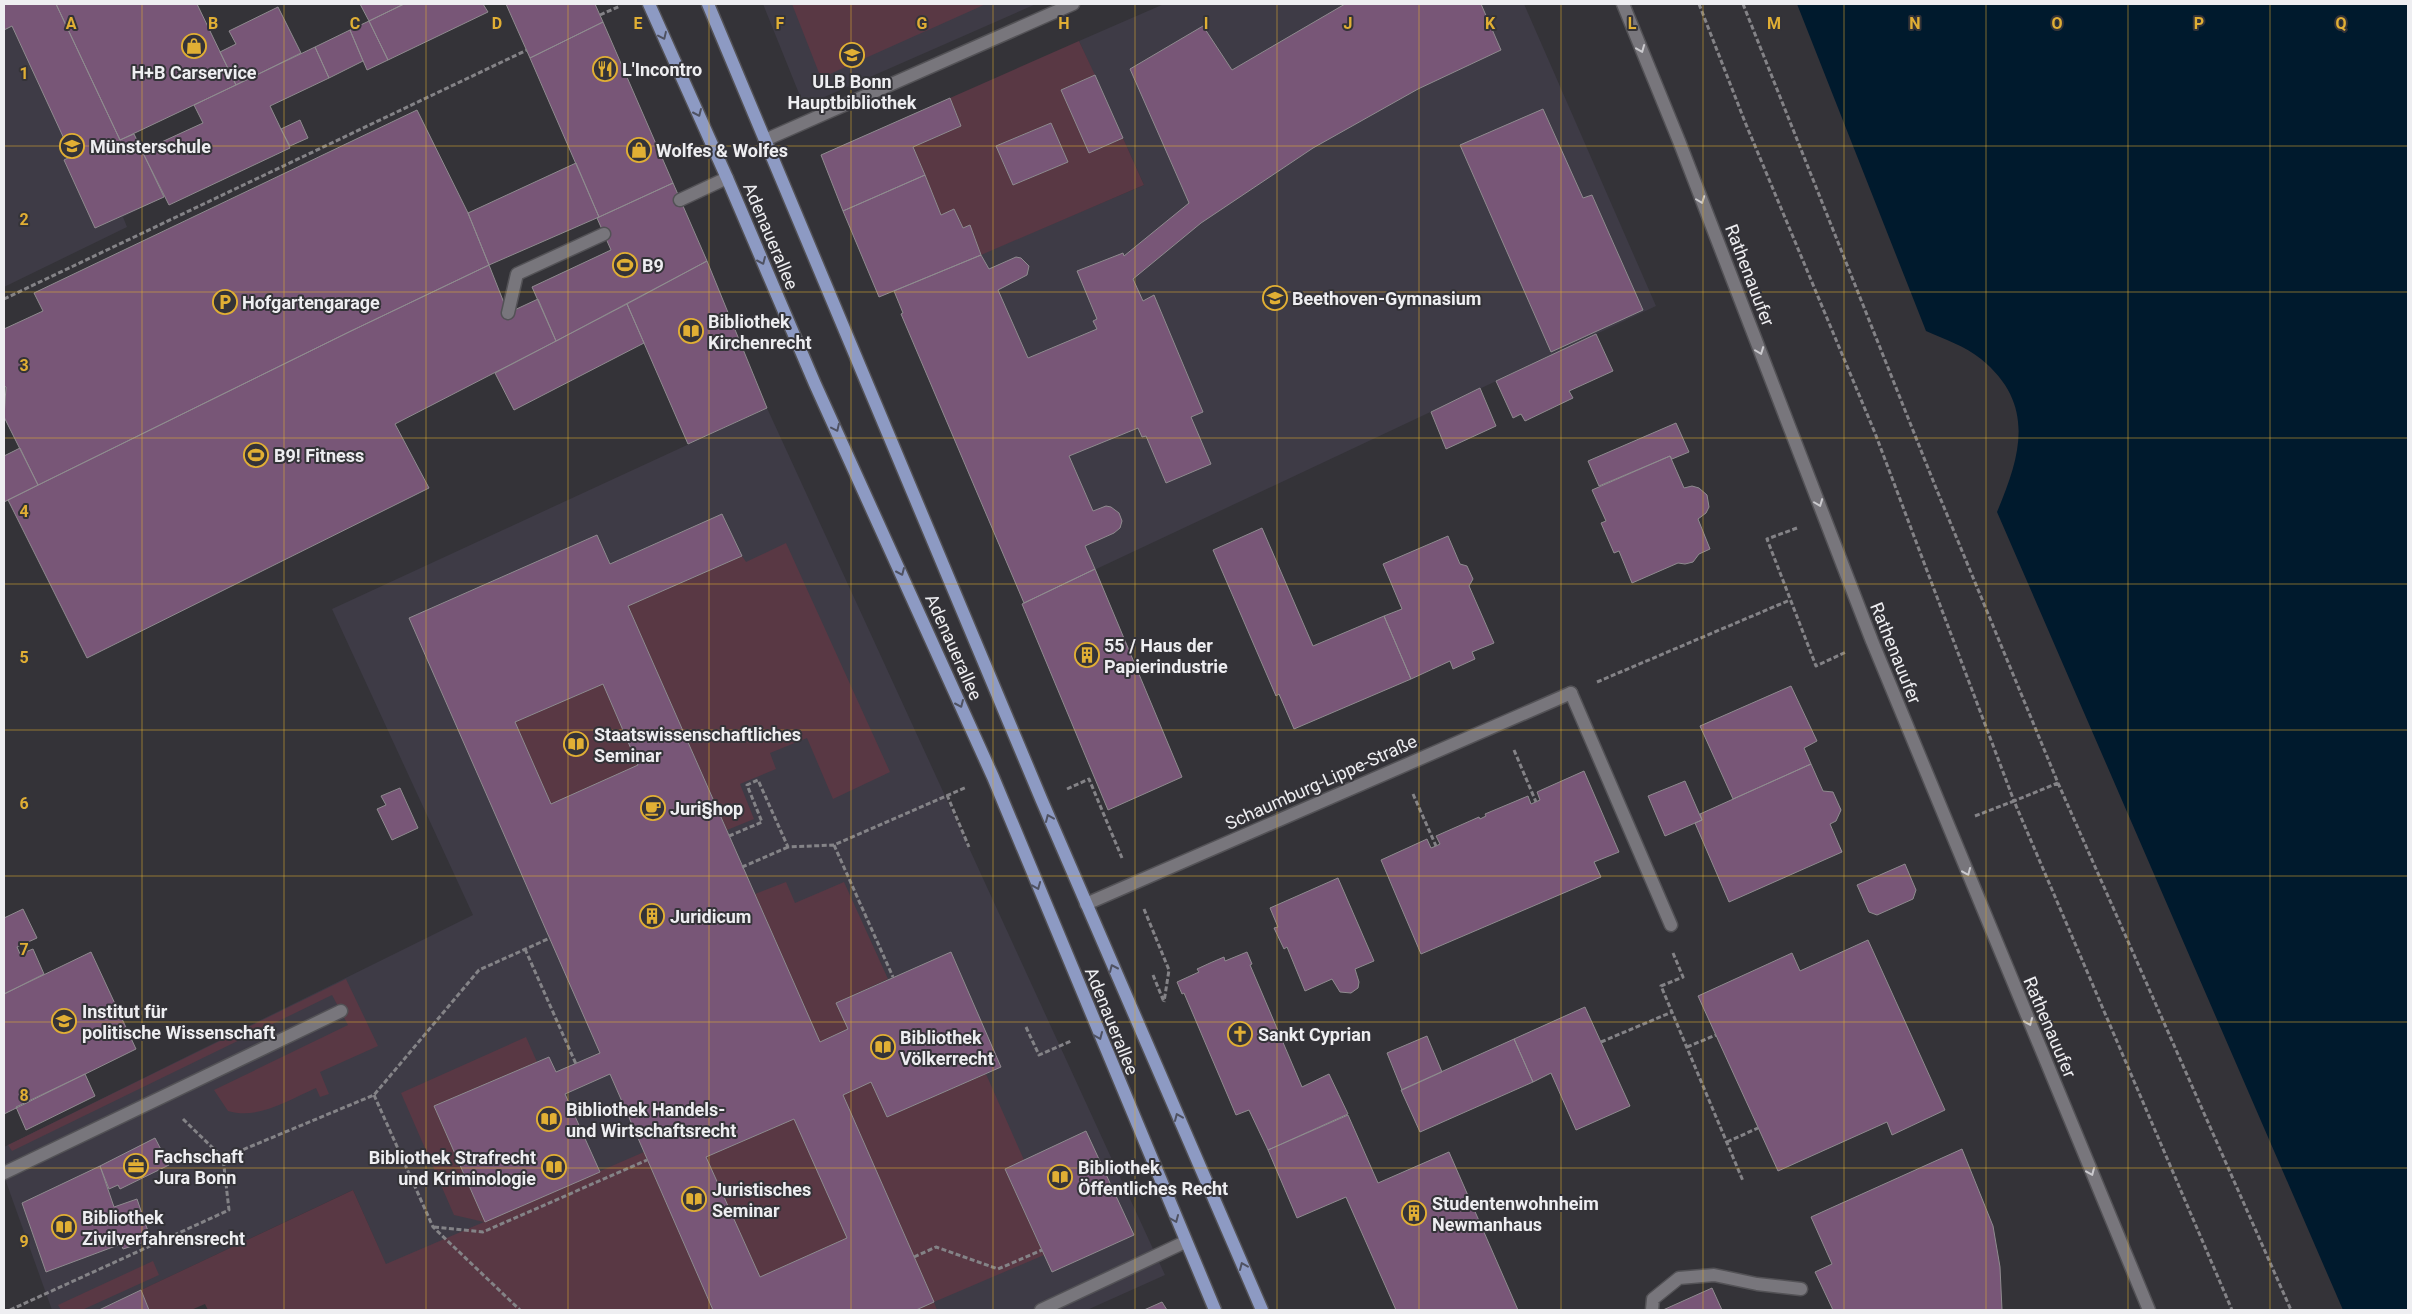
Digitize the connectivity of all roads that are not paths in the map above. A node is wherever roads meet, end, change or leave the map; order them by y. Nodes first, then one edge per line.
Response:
1 (648, 4) edge
2 (708, 4) edge
3 (1073, 4) edge
4 (1623, 4) edge
5 (765, 140) junction
6 (728, 178) junction
7 (680, 200) dead end
8 (604, 234) dead end
9 (508, 313) dead end
10 (1086, 904) junction
11 (1671, 925) road end
12 (341, 1011) dead end
13 (4, 1173) edge
14 (1185, 1242) junction
15 (1801, 1289) dead end
16 (1041, 1310) edge
17 (1215, 1310) edge
18 (1262, 1310) edge
19 (1652, 1310) edge
20 (2148, 1310) edge

1 -> 6 main road, Adenauerallee
2 - 5 main road, Adenauerallee
3 - 5 street
4 -> 20 street, Rathenauufer
10 -> 5 main road, Adenauerallee
6 - 7 street
6 -> 14 main road, Adenauerallee
8 - 9 street
10 - 11 street, Schaumburg-Lippe-Straße
18 -> 10 main road, Adenauerallee
12 - 13 street
14 - 16 street
14 - 17 main road, Adenauerallee
15 - 19 street

